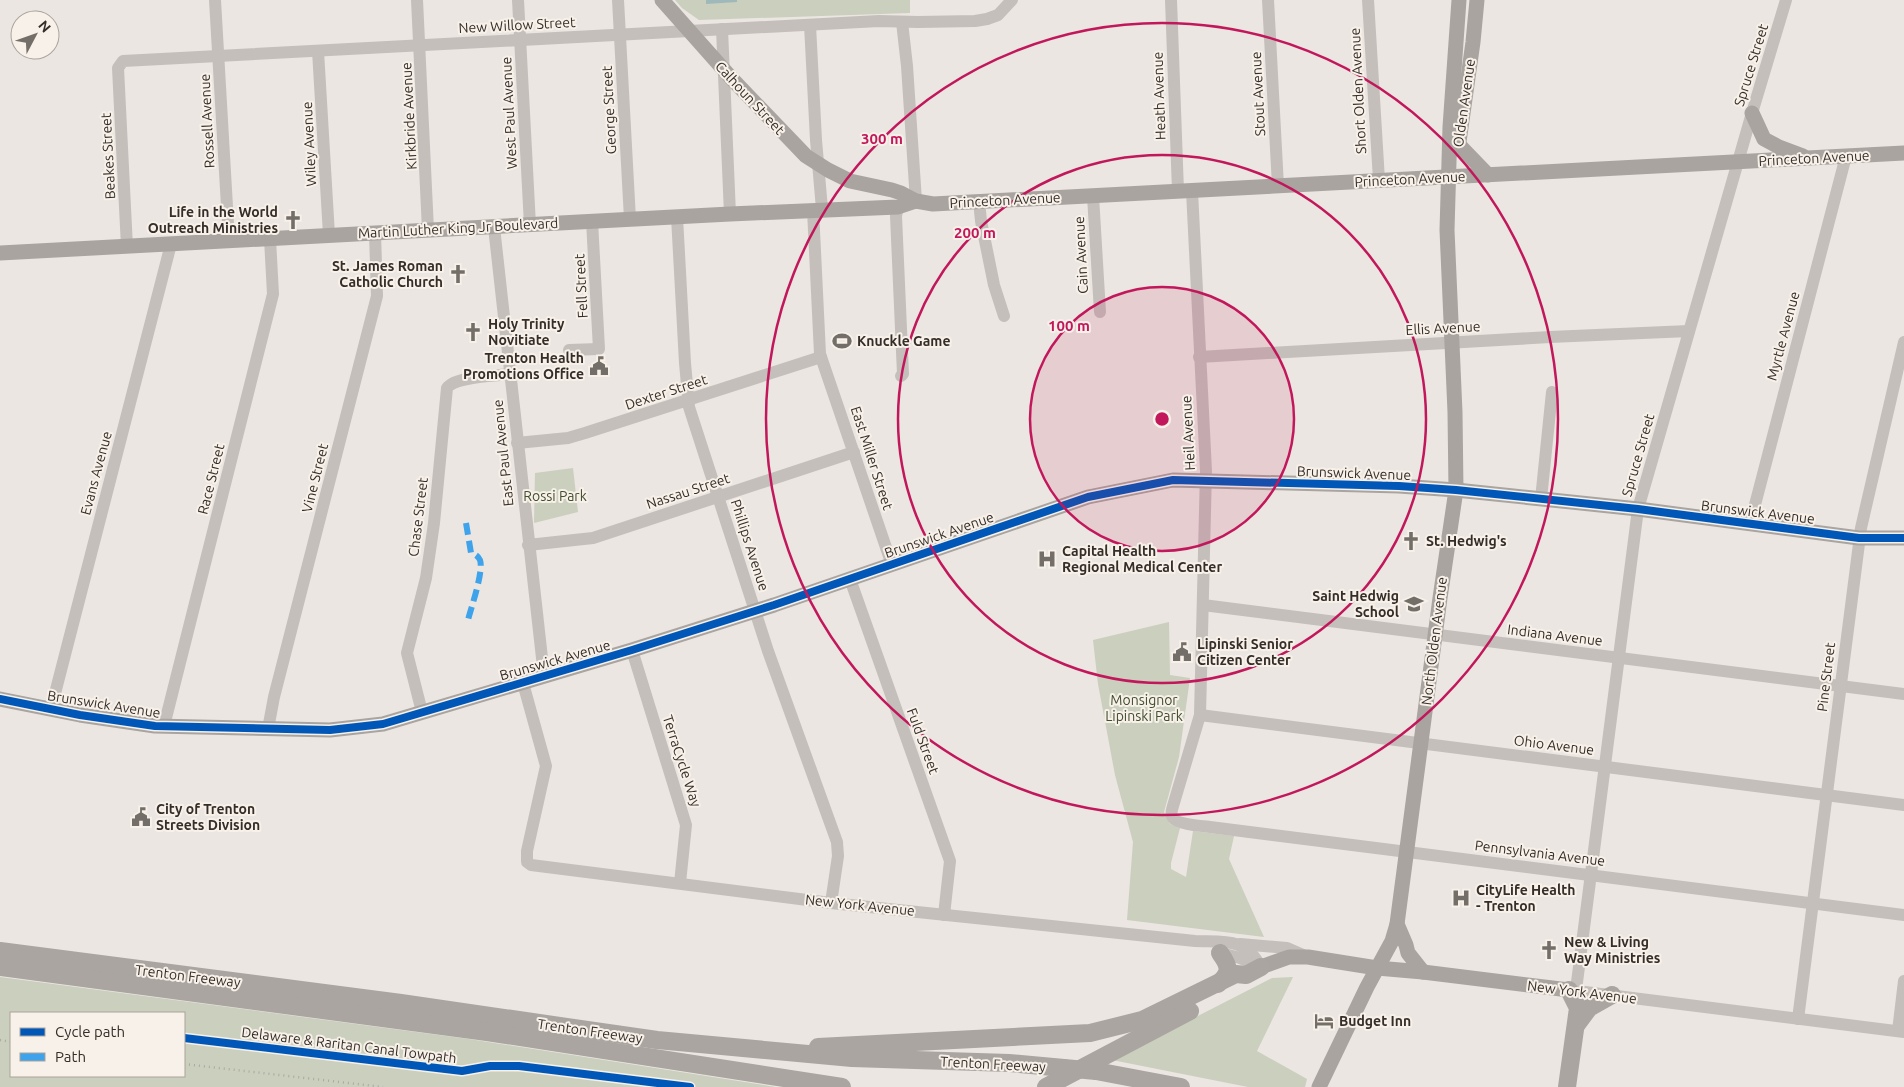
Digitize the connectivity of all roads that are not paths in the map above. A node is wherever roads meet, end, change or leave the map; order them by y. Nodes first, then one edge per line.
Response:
1 (215, 0) edge
2 (417, 0) edge
3 (518, 0) edge
4 (618, 0) edge
5 (662, 0) edge
6 (1012, 0) edge
7 (1171, 0) edge
8 (1268, 0) edge
9 (1368, 0) edge
10 (1786, 0) edge
11 (1459, 1) edge
12 (1477, 1) edge
13 (902, 22) junction
14 (810, 25) junction
15 (722, 29) junction
16 (688, 30) junction
17 (620, 35) junction
18 (520, 40) junction
19 (420, 46) junction
20 (318, 51) junction
21 (219, 56) junction
22 (120, 64) joint
23 (723, 69) junction
24 (1752, 113) junction
25 (1459, 145) junction
26 (1904, 153) edge
27 (1846, 156) junction
28 (1811, 158) junction
29 (1738, 163) junction
30 (818, 164) junction
31 (1488, 175) junction
32 (1450, 177) junction
33 (1379, 180) junction
34 (850, 181) junction
35 (1278, 186) junction
36 (1184, 191) junction
37 (1093, 196) junction
38 (979, 201) junction
39 (916, 202) junction
40 (898, 207) junction
41 (817, 210) junction
42 (730, 214) junction
43 (677, 217) junction
44 (630, 219) junction
45 (592, 221) junction
46 (530, 225) junction
47 (494, 227) junction
48 (428, 230) junction
49 (375, 233) junction
50 (329, 235) junction
51 (270, 239) junction
52 (228, 241) junction
53 (170, 244) junction
54 (127, 246) junction
55 (0, 253) edge
56 (1100, 312) dead end
57 (1004, 316) dead end
58 (1689, 331) junction
59 (1904, 342) edge
60 (1452, 343) junction
61 (569, 350) dead end
62 (1199, 357) junction
63 (822, 359) junction
64 (510, 374) junction
65 (901, 376) dead end
66 (1552, 392) dead end
67 (688, 401) junction
68 (517, 443) junction
69 (854, 452) junction
70 (1205, 481) junction
71 (1456, 490) junction
72 (719, 497) junction
73 (1541, 499) junction
74 (1638, 509) junction
75 (1750, 524) junction
76 (1859, 538) junction
77 (1904, 538) edge
78 (528, 545) junction
79 (892, 564) junction
80 (850, 579) junction
81 (1202, 605) junction
82 (755, 611) junction
83 (1436, 635) junction
84 (632, 650) junction
85 (1618, 658) junction
86 (544, 676) junction
87 (522, 683) junction
88 (1840, 686) junction
89 (1904, 694) edge
90 (0, 699) edge
91 (51, 709) junction
92 (422, 712) junction
93 (1200, 715) junction
94 (164, 726) junction
95 (268, 729) junction
96 (1422, 743) junction
97 (1605, 767) junction
98 (1826, 795) junction
99 (1904, 805) edge
100 (1173, 819) joint
101 (1407, 852) junction
102 (1591, 875) junction
103 (680, 883) junction
104 (831, 903) junction
105 (1812, 904) junction
106 (944, 915) junction
107 (1904, 915) edge
108 (1397, 924) junction
109 (1194, 941) junction
110 (1238, 944) junction
111 (0, 952) edge
112 (1220, 953) junction
113 (1308, 957) junction
114 (0, 967) edge
115 (1377, 968) junction
116 (1254, 971) junction
117 (1423, 972) junction
118 (1904, 981) edge
119 (1218, 984) junction
120 (1572, 990) junction
121 (1612, 995) junction
122 (1798, 1019) junction
123 (1577, 1024) junction
124 (1901, 1031) edge
125 (778, 1051) junction
126 (1322, 1081) edge
127 (842, 1087) edge
128 (1046, 1087) edge
129 (1181, 1087) edge
130 (1568, 1087) edge

1 - 21 street, Rossell Avenue
2 - 19 street, Kirkbride Avenue
3 - 18 street, West Paul Avenue
4 - 17 street, George Street
5 - 16 main road, Calhoun Street
6 - 13 street, New Willow Street
7 - 36 street, Heath Avenue
8 - 35 street, Stout Avenue
9 - 33 street, Short Olden Avenue
10 - 24 street, Spruce Street
11 - 12 main road
11 - 32 main road, Olden Avenue
12 - 25 main road, Olden Avenue
13 - 14 street, New Willow Street
13 - 39 street
14 - 15 street, New Willow Street
14 - 30 street, East Miller Street
15 - 16 street, New Willow Street
15 - 23 street
16 - 17 street, New Willow Street
16 - 23 main road, Calhoun Street
17 - 18 street, New Willow Street
17 - 44 street, George Street
18 - 19 street, New Willow Street
18 - 46 street, West Paul Avenue
19 - 20 street, New Willow Street
19 - 48 street, Kirkbride Avenue
20 - 21 street, New Willow Street
20 - 50 street, Wiley Avenue
21 - 22 street, New Willow Street
21 - 52 street, Rossell Avenue
22 - 54 street, Beakes Street
23 - 30 main road, Calhoun Street
23 - 42 street
24 - 28 main road
24 - 29 street, Spruce Street
25 - 31 main road
25 - 32 main road, Olden Avenue
26 - 27 main road, Princeton Avenue
27 - 28 main road, Princeton Avenue
27 - 75 street, Myrtle Avenue
28 - 29 main road, Princeton Avenue
29 - 31 main road, Princeton Avenue
29 - 58 street, Spruce Street
30 - 34 main road, Calhoun Street
30 - 41 street, East Miller Street
31 - 32 main road, Princeton Avenue
32 - 33 main road, Princeton Avenue
32 - 60 main road, North Olden Avenue
33 - 35 main road, Princeton Avenue
34 - 39 main road, Calhoun Street
34 - 40 main road, Calhoun Street
35 - 36 main road, Princeton Avenue
36 - 37 main road, Princeton Avenue
36 - 62 street, Heil Avenue
37 - 38 main road, Princeton Avenue
37 - 56 street, Cain Avenue
38 - 39 main road, Princeton Avenue
38 - 57 street
39 - 40 main road, Martin Luther King Jr Boulevard
40 - 41 main road, Martin Luther King Jr Boulevard
40 - 65 street
41 - 42 main road, Martin Luther King Jr Boulevard
41 - 63 street, East Miller Street
42 - 43 main road, Martin Luther King Jr Boulevard
43 - 44 main road, Martin Luther King Jr Boulevard
43 - 67 street, Phillips Avenue
44 - 45 main road, Martin Luther King Jr Boulevard
45 - 46 main road, Martin Luther King Jr Boulevard
45 - 61 street, Fell Street
46 - 47 main road, Martin Luther King Jr Boulevard
47 - 48 main road, Martin Luther King Jr Boulevard
47 - 64 street, East Paul Avenue
48 - 49 main road, Martin Luther King Jr Boulevard
49 - 50 main road, Martin Luther King Jr Boulevard
49 - 95 street, Vine Street
50 - 51 main road, Martin Luther King Jr Boulevard
51 - 52 main road, Martin Luther King Jr Boulevard
51 - 94 street, Race Street
52 - 53 main road, Martin Luther King Jr Boulevard
53 - 54 main road, Martin Luther King Jr Boulevard
53 - 91 street, Evans Avenue
54 - 55 main road, Martin Luther King Jr Boulevard
58 - 60 street, Ellis Avenue
58 - 74 street, Spruce Street
59 - 76 street, Pine Street
60 - 62 street, Ellis Avenue
60 - 71 main road, North Olden Avenue
62 - 70 street, Heil Avenue
63 - 67 street, Dexter Street
63 - 69 street, East Miller Street
64 - 68 street, East Paul Avenue
64 - 92 street, Chase Street
66 - 73 street
67 - 68 street, Dexter Street
67 - 72 street, Phillips Avenue
68 - 78 street, East Paul Avenue
69 - 72 street, Nassau Street
69 - 79 street, East Miller Street
70 - 71 main road, Brunswick Avenue
70 - 79 main road, Brunswick Avenue
70 - 81 street, Heil Avenue
71 - 73 main road, Brunswick Avenue
71 - 83 main road, North Olden Avenue
72 - 78 street, Nassau Street
72 - 82 street, Phillips Avenue
73 - 74 main road, Brunswick Avenue
74 - 75 main road, Brunswick Avenue
74 - 85 street, Spruce Street
75 - 76 main road, Brunswick Avenue
76 - 77 main road, Brunswick Avenue
76 - 88 street, Pine Street
78 - 86 street, East Paul Avenue
79 - 80 main road, Brunswick Avenue
80 - 82 main road, Brunswick Avenue
80 - 106 street, Fuld Street
81 - 83 street, Indiana Avenue
81 - 93 street, Heil Avenue
82 - 84 main road, Brunswick Avenue
82 - 104 street, Phillips Avenue
83 - 85 street, Indiana Avenue
83 - 96 main road, North Olden Avenue
84 - 86 main road, Brunswick Avenue
84 - 103 street, TerraCycle Way
85 - 88 street, Indiana Avenue
85 - 97 street, Spruce Street
86 - 87 main road, Brunswick Avenue
87 - 92 main road, Brunswick Avenue
87 - 103 street, New York Avenue
88 - 89 street, Indiana Avenue
88 - 98 street, Pine Street
90 - 91 main road, Brunswick Avenue
91 - 94 main road, Brunswick Avenue
92 - 95 main road, Brunswick Avenue
93 - 96 street, Ohio Avenue
93 - 100 street, Heil Avenue
94 - 95 main road, Brunswick Avenue
96 - 97 street, Ohio Avenue
96 - 101 main road, North Olden Avenue
97 - 98 street, Ohio Avenue
97 - 102 street, Spruce Street
98 - 99 street, Ohio Avenue
98 - 105 street, Pine Street
100 - 101 street, Pennsylvania Avenue
101 - 102 street, Pennsylvania Avenue
101 - 108 main road, North Olden Avenue
102 - 105 street, Pennsylvania Avenue
102 - 120 street, Spruce Street
103 - 104 street, New York Avenue
104 - 106 street, New York Avenue
105 - 107 street, Pennsylvania Avenue
105 - 122 street, Pine Street
106 - 109 street, New York Avenue
108 - 115 main road, North Olden Avenue
108 - 117 main road
109 - 110 street, New York Avenue
109 - 112 street, New York Avenue
110 - 113 street, New York Avenue
110 - 116 street
111 - 125 highway, Trenton Freeway
112 - 116 street, New York Avenue
112 - 119 highway
113 - 115 main road, New York Avenue
113 - 116 main road, New York Avenue
114 - 127 highway, Trenton Freeway
115 - 117 main road, New York Avenue
115 - 126 main road, North Olden Avenue
116 - 119 highway
116 - 128 highway
117 - 120 main road, New York Avenue
118 - 124 street
119 - 125 highway
120 - 121 street, New York Avenue
120 - 123 highway
121 - 122 street, New York Avenue
121 - 123 highway
122 - 124 street, New York Avenue
123 - 130 highway
125 - 129 highway, Trenton Freeway, bridge

